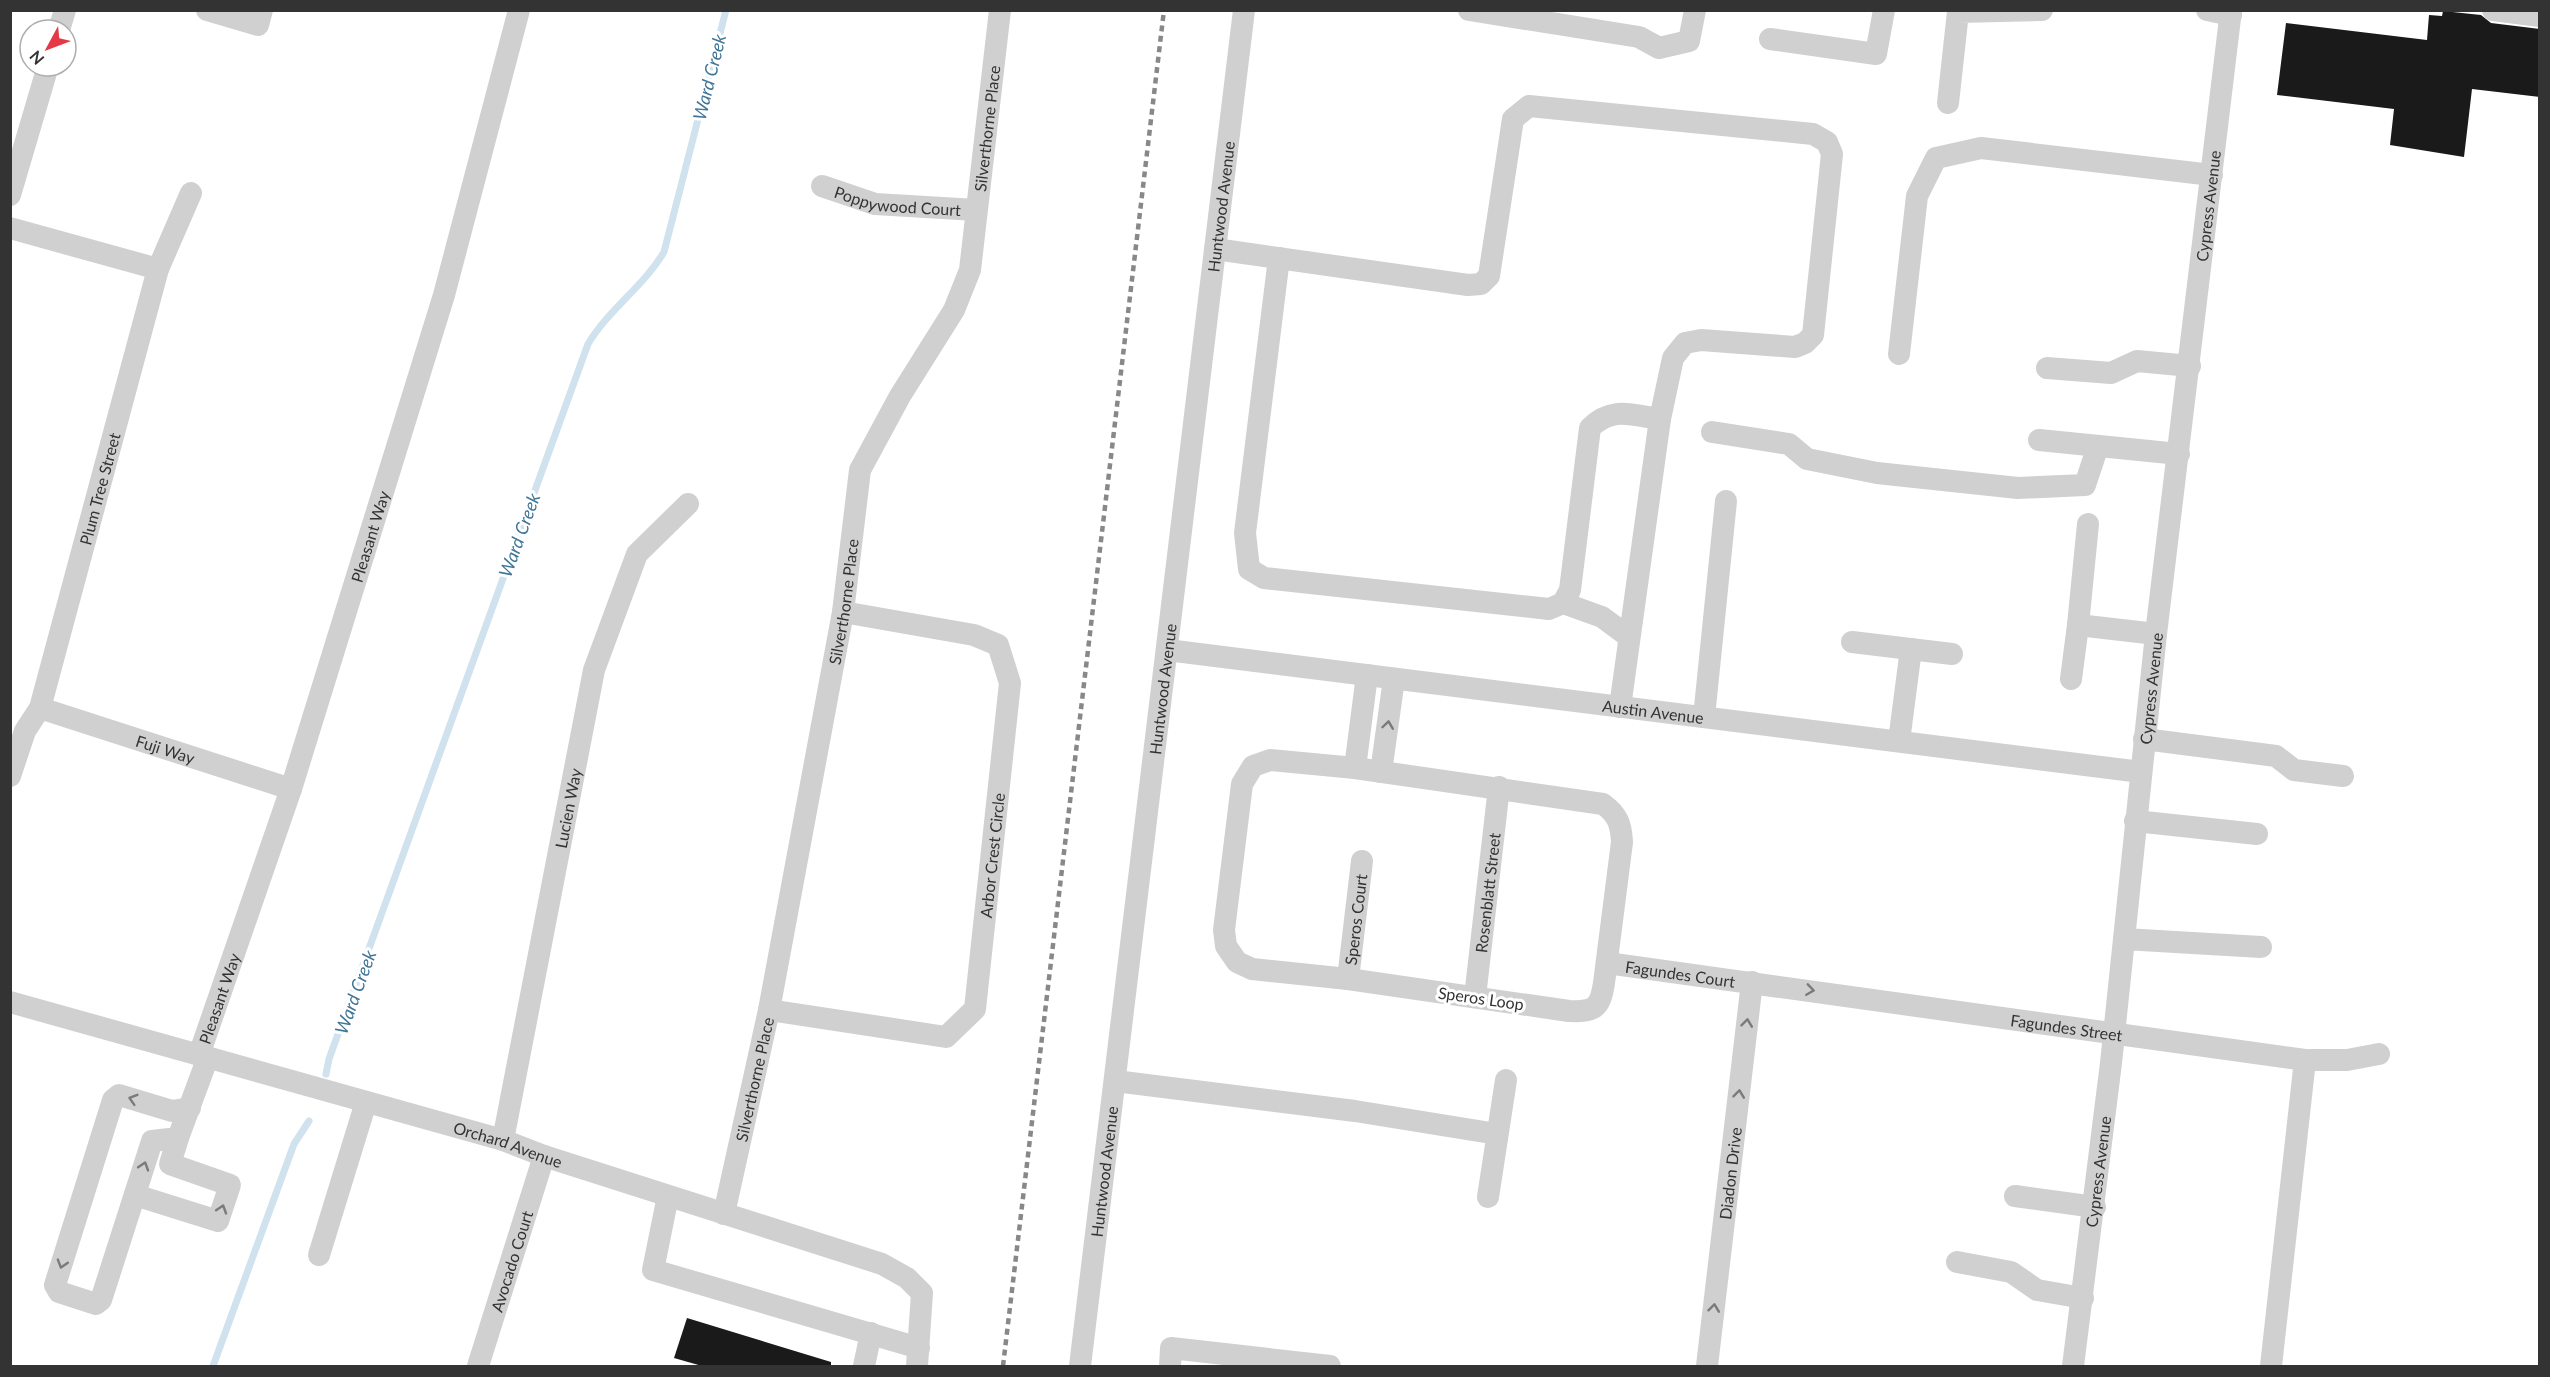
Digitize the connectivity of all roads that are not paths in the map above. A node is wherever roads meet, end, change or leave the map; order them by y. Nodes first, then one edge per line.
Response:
1 (207, 10) edge
2 (262, 10) edge
3 (519, 10) edge
4 (1000, 10) edge
5 (1244, 10) edge
6 (1469, 10) edge
7 (1695, 10) edge
8 (1884, 10) edge
9 (2042, 10) edge
10 (2207, 10) edge
11 (2493, 10) edge
12 (1952, 11) edge
13 (2231, 13) edge
14 (2540, 16) edge
15 (1770, 39) dead end
16 (44, 78) edge
17 (1948, 103) dead end
18 (2212, 175) junction
19 (822, 186) dead end
20 (191, 194) dead end
21 (10, 195) edge
22 (976, 210) junction
23 (10, 228) edge
24 (1215, 249) junction
25 (1279, 258) junction
26 (158, 269) junction
27 (1899, 354) dead end
28 (2190, 366) junction
29 (2047, 368) dead end
30 (1660, 419) junction
31 (1712, 432) dead end
32 (2038, 440) dead end
33 (2098, 446) junction
34 (2178, 454) junction
35 (1726, 501) dead end
36 (688, 504) dead end
37 (2088, 524) dead end
38 (1563, 603) junction
39 (843, 612) junction
40 (2078, 625) junction
41 (2156, 634) junction
42 (1629, 637) junction
43 (1852, 642) dead end
44 (1911, 649) junction
45 (1167, 650) junction
46 (1952, 654) dead end
47 (1367, 675) junction
48 (1394, 679) junction
49 (2071, 679) dead end
50 (1620, 707) junction
51 (40, 708) junction
52 (1704, 717) junction
53 (2144, 739) junction
54 (1899, 741) junction
55 (1355, 768) junction
56 (1381, 772) junction
57 (2141, 772) junction
58 (10, 776) edge
59 (2343, 776) dead end
60 (1498, 787) junction
61 (291, 789) junction
62 (2136, 821) junction
63 (2257, 834) dead end
64 (1362, 861) dead end
65 (2124, 939) junction
66 (2261, 947) dead end
67 (1607, 963) junction
68 (1348, 979) junction
69 (1752, 982) junction
70 (1475, 997) junction
71 (10, 1002) edge
72 (770, 1010) junction
73 (2114, 1034) junction
74 (2379, 1054) dead end
75 (203, 1056) junction
76 (2305, 1059) junction
77 (1506, 1080) dead end
78 (1115, 1081) junction
79 (366, 1102) junction
80 (190, 1108) junction
81 (1497, 1134) junction
82 (178, 1138) junction
83 (503, 1140) junction
84 (543, 1156) junction
85 (135, 1195) junction
86 (668, 1196) junction
87 (2015, 1196) dead end
88 (1488, 1197) dead end
89 (2094, 1207) junction
90 (724, 1214) junction
91 (320, 1255) dead end
92 (1957, 1262) dead end
93 (2082, 1298) junction
94 (871, 1333) junction
95 (918, 1357) edge
96 (478, 1366) edge
97 (864, 1366) edge
98 (1080, 1366) edge
99 (1170, 1366) edge
100 (1330, 1366) edge
101 (1707, 1366) edge
102 (2073, 1366) edge
103 (2271, 1366) edge

1 - 2 street
3 - 61 street, Pleasant Way
4 - 22 street, Silverthorne Place
5 - 24 street, Huntwood Avenue
6 - 7 street
8 - 15 street
9 - 12 street
10 - 13 street
11 - 14 street
12 - 17 street
13 - 18 street, Cypress Avenue
16 - 21 street
18 - 27 street
18 - 28 street, Cypress Avenue
19 - 22 street, Poppywood Court
20 - 26 street, Plum Tree Street
22 - 39 street, Silverthorne Place
23 - 26 street
24 - 25 street
24 - 45 street, Huntwood Avenue
25 - 30 street
25 - 38 street
26 - 51 street, Plum Tree Street
28 - 29 street
28 - 34 street, Cypress Avenue
30 - 38 street
30 - 42 street
31 - 33 street
32 - 33 street
33 - 34 street
34 - 41 street, Cypress Avenue
35 - 52 street
36 - 83 street, Lucien Way
37 - 40 street
38 - 42 street
39 - 72 street, Silverthorne Place
39 - 72 street, Arbor Crest Circle
40 - 41 street
40 - 49 street
41 - 53 street, Cypress Avenue
42 - 50 street
43 - 44 street
44 - 46 street
44 - 54 street
45 - 47 street, Austin Avenue
45 - 78 street, Huntwood Avenue
47 - 48 street, Austin Avenue
47 - 55 street
48 - 50 street, Austin Avenue
56 -> 48 street
50 - 52 street, Austin Avenue
51 - 58 street, Plum Tree Street
51 - 61 street, Fuji Way
52 - 54 street, Austin Avenue
53 - 57 street, Cypress Avenue
53 - 59 street
54 - 57 street, Austin Avenue
55 - 56 street, Speros Loop
55 - 68 street, Speros Loop
56 - 60 street, Speros Loop
57 - 62 street, Cypress Avenue
60 - 67 street, Speros Loop
60 - 70 street, Rosenblatt Street
61 - 75 street, Pleasant Way
62 - 63 street
62 - 65 street, Cypress Avenue
64 - 68 street, Speros Court
65 - 66 street
65 - 73 street, Cypress Avenue
67 - 69 street, Fagundes Court
67 - 70 street, Speros Loop
68 - 70 street, Speros Loop
69 -> 73 street, Fagundes Street
101 -> 69 street, Diadon Drive
71 - 75 street, Orchard Avenue
72 - 90 street, Silverthorne Place
73 - 76 street, Fagundes Street
73 - 89 street, Cypress Avenue
74 - 76 street, Fagundes Street
75 - 79 street, Orchard Avenue
75 - 80 street, Pleasant Way
76 - 103 street
77 - 81 street
78 - 81 street
78 - 98 street, Huntwood Avenue
79 - 83 street, Orchard Avenue
79 - 91 street
80 - 82 street, Pleasant Way
80 -> 85 street
81 - 88 street
85 -> 82 street
85 -> 82 street, Pleasant Way
83 - 84 street, Orchard Avenue
84 - 86 street, Orchard Avenue
84 - 96 street, Avocado Court
86 - 90 street, Orchard Avenue
86 - 94 street
87 - 89 street
89 - 93 street, Cypress Avenue
90 - 95 street, Orchard Avenue
92 - 93 street
93 - 102 street, Cypress Avenue
94 - 95 street
94 - 97 street
99 - 100 street

